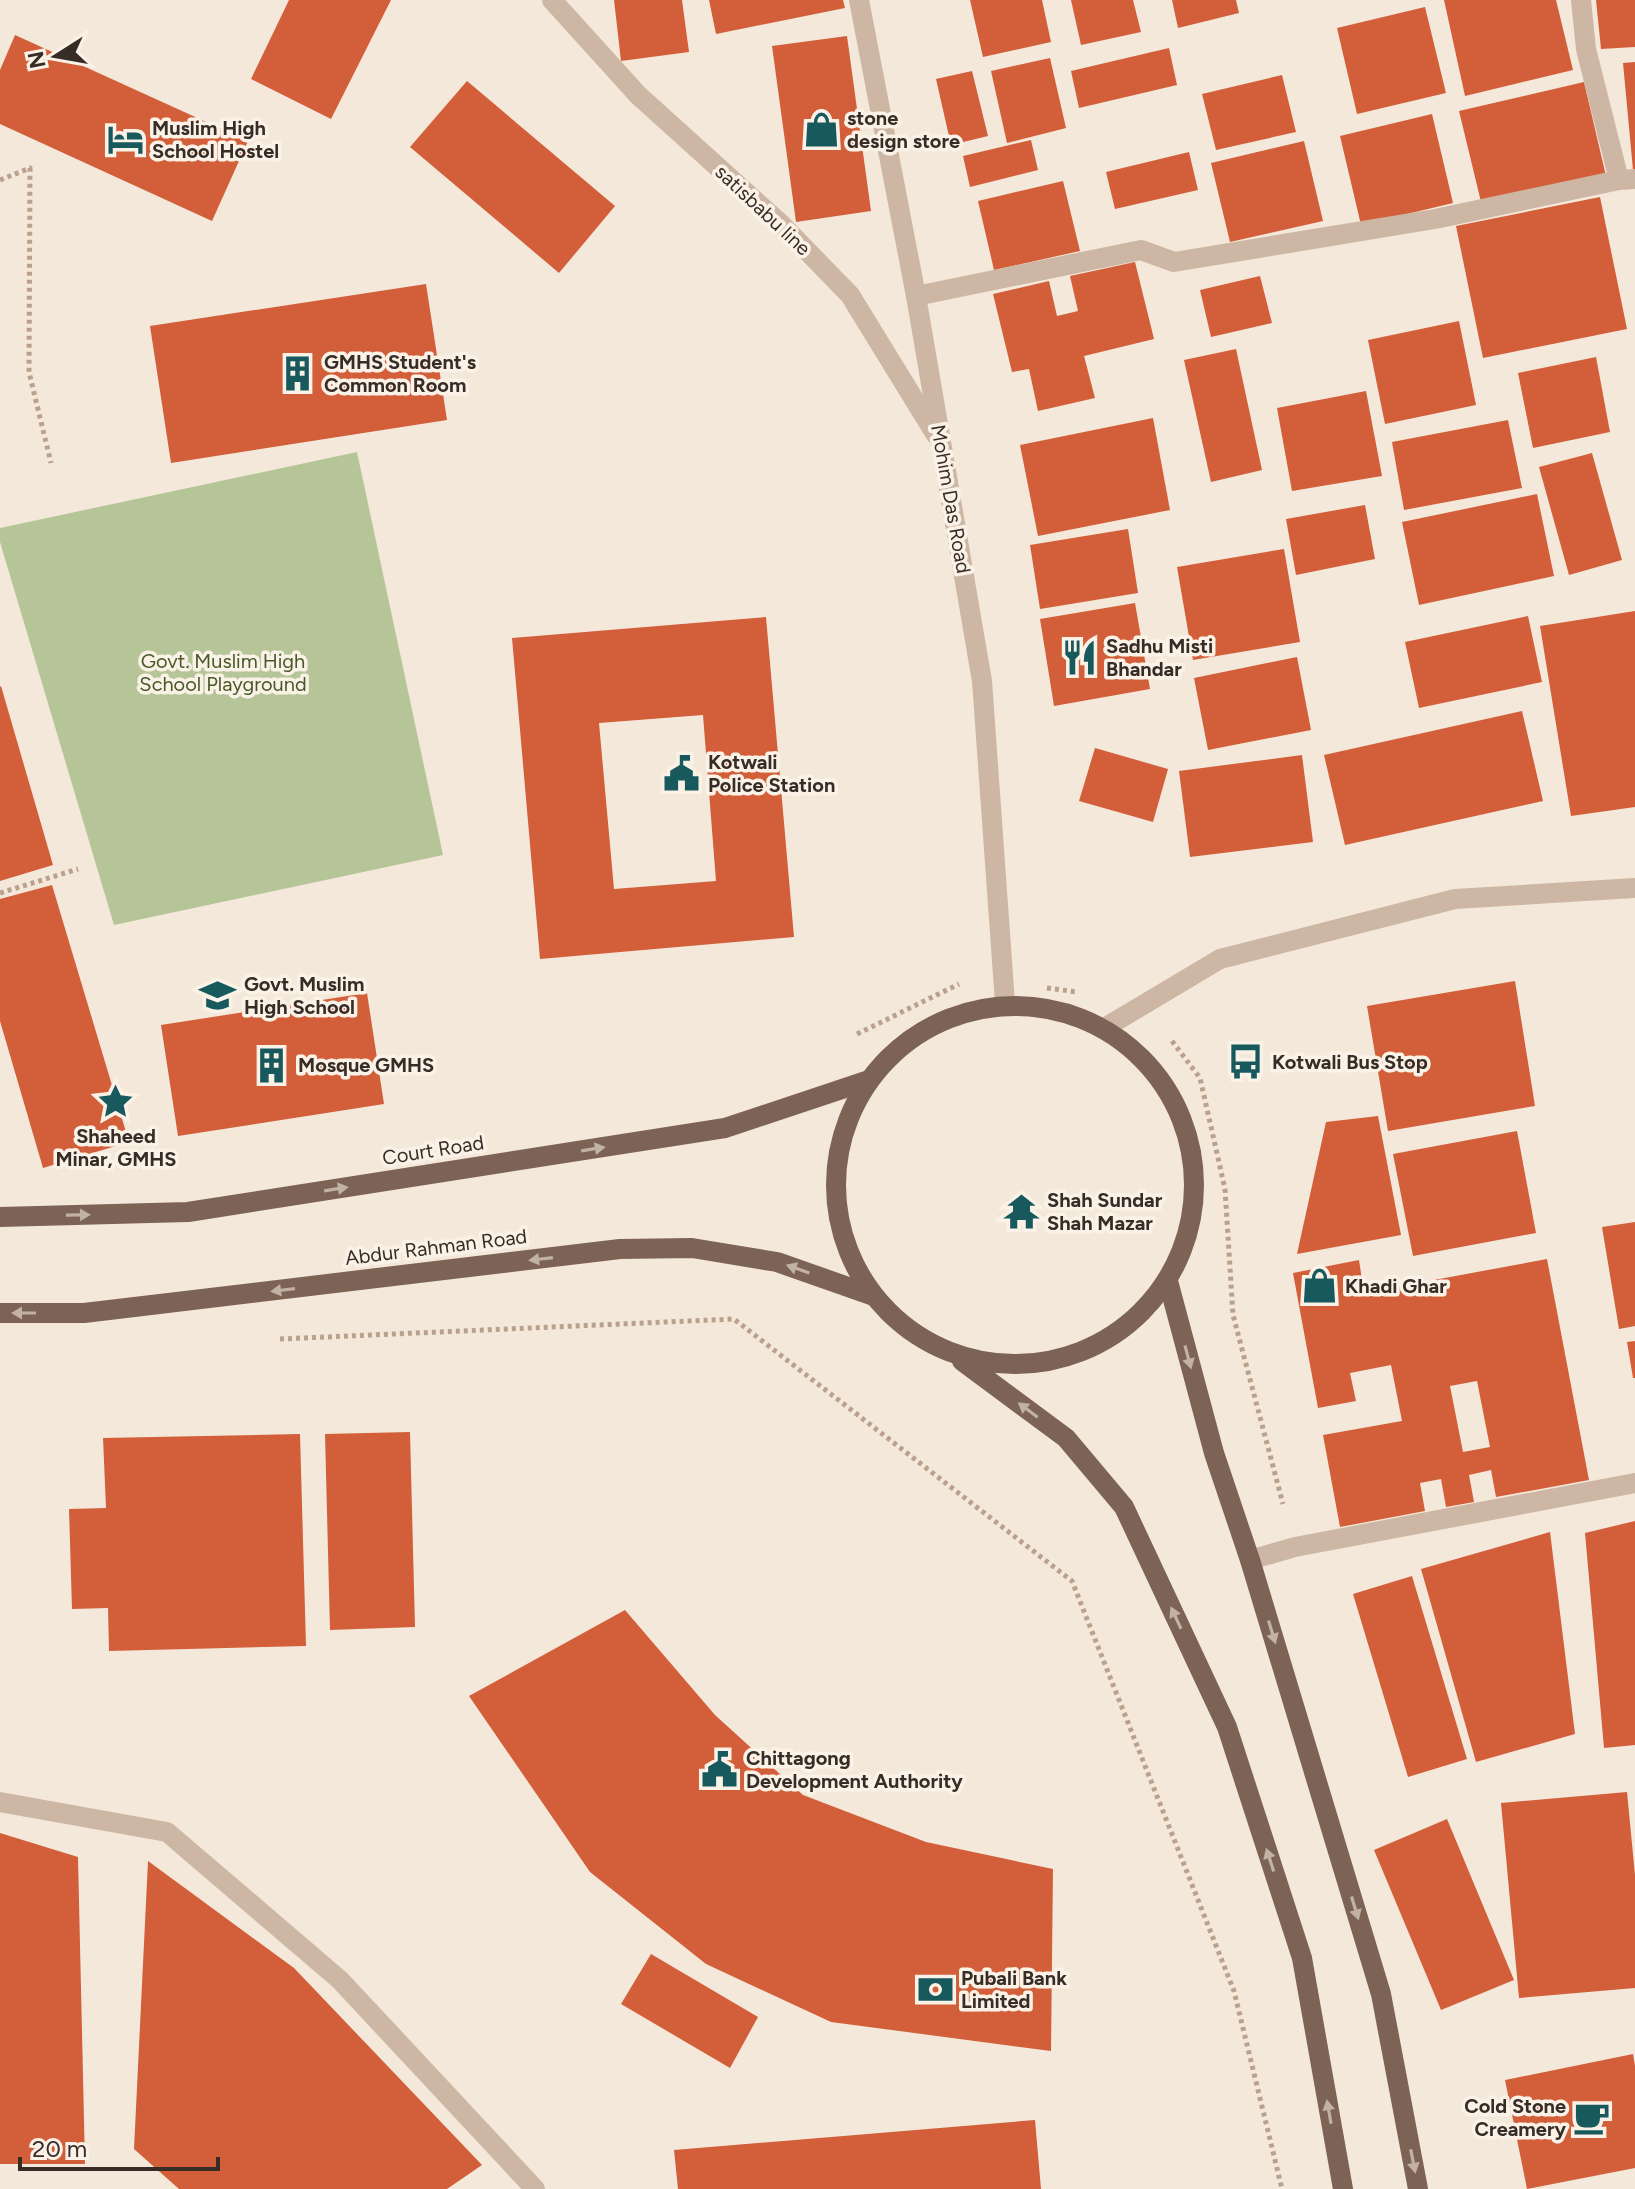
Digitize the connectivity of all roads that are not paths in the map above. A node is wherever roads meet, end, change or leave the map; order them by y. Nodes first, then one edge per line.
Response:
1 (552, 0) edge
2 (859, 0) edge
3 (1581, 0) edge
4 (1627, 180) edge
5 (916, 296) junction
6 (942, 445) junction
7 (1635, 888) edge
8 (1005, 1003) junction
9 (1106, 1027) junction
10 (866, 1081) junction
11 (0, 1217) edge
12 (1168, 1281) junction
13 (871, 1295) junction
14 (0, 1313) edge
15 (956, 1356) junction
16 (1635, 1483) edge
17 (1250, 1560) junction
18 (0, 1802) edge
19 (535, 2189) edge
20 (1343, 2189) edge
21 (1418, 2189) edge

1 - 6 street, satisbabu line
2 - 5 street, Mohim Das Road
3 - 4 street
4 - 5 street
5 - 6 street, Mohim Das Road
6 - 8 street, Mohim Das Road
7 - 9 street
8 - 9 main road
8 - 10 main road
9 - 12 main road
11 -> 10 main road, Court Road
10 - 13 main road
12 - 15 main road
12 -> 17 main road
13 -> 14 main road, Abdur Rahman Road
13 - 15 main road
20 -> 15 main road
16 - 17 street
17 -> 21 main road
18 - 19 street

